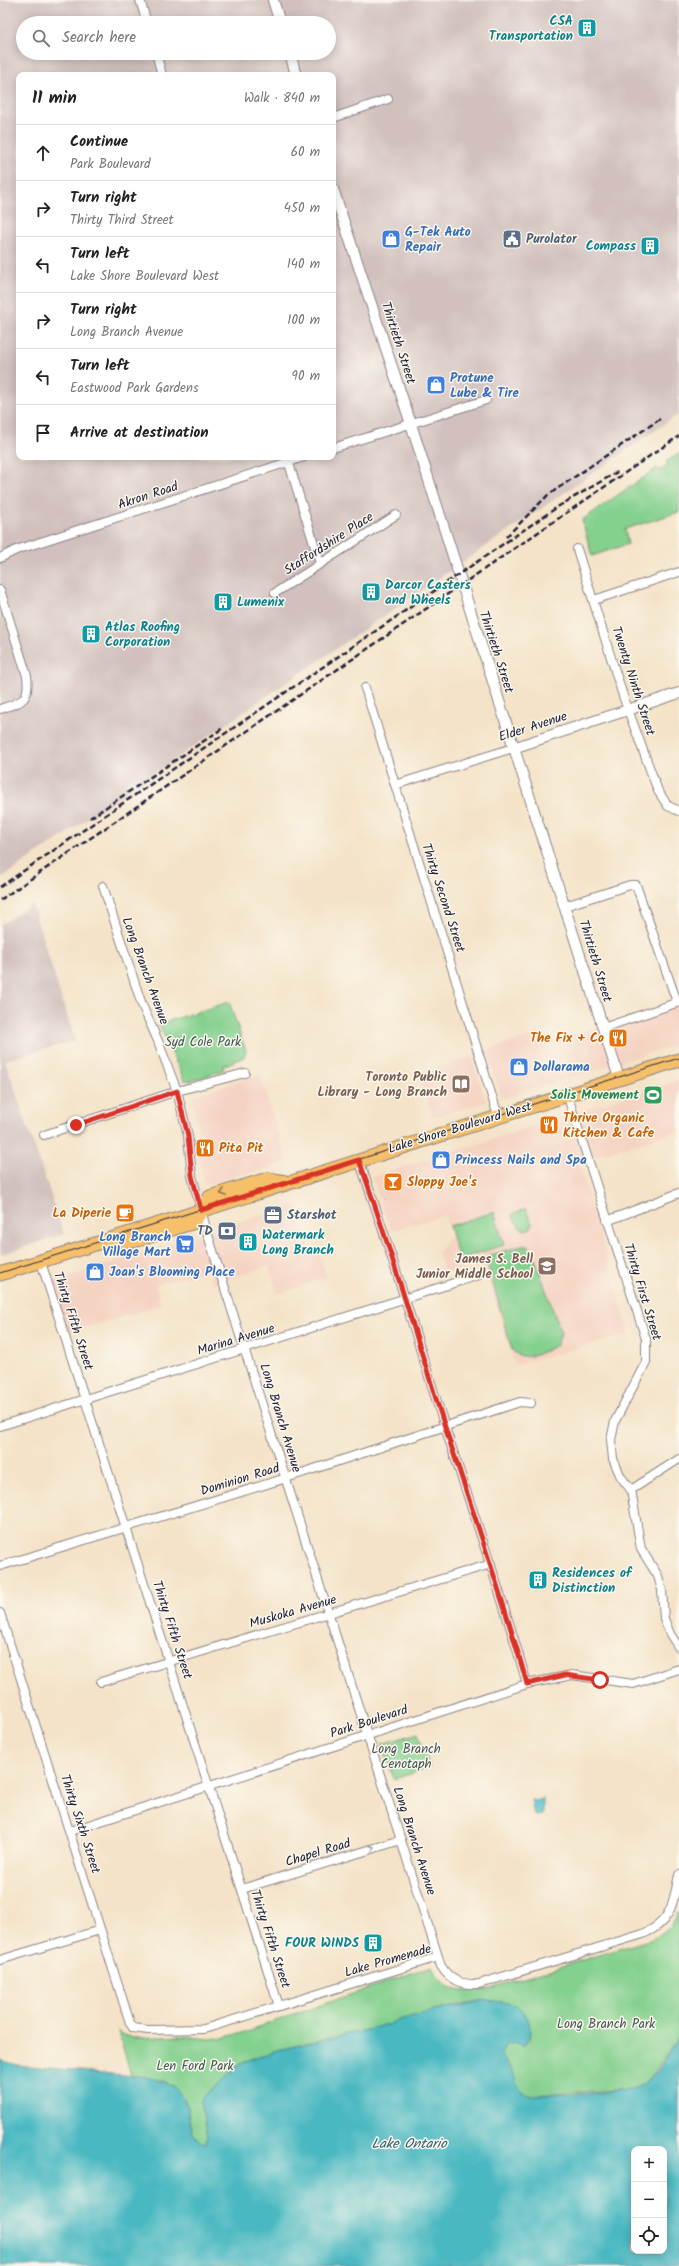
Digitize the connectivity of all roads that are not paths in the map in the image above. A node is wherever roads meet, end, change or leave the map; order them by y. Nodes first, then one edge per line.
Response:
1 (140, 0) edge
2 (273, 0) edge
3 (145, 16) edge
4 (278, 16) edge
5 (158, 60) edge
6 (292, 60) edge
7 (161, 72) edge
8 (295, 72) edge
9 (388, 99) dead end
10 (336, 117) edge
11 (336, 198) edge
12 (486, 400) dead end
13 (411, 424) junction
14 (336, 447) edge
15 (285, 460) edge
16 (288, 460) edge
17 (396, 515) dead end
18 (577, 549) dead end
19 (0, 558) edge
20 (320, 563) junction
21 (679, 572) edge
22 (0, 590) edge
23 (275, 593) dead end
24 (594, 600) junction
25 (365, 688) dead end
26 (679, 693) edge
27 (0, 709) edge
28 (628, 710) junction
29 (513, 748) junction
30 (395, 785) junction
31 (679, 811) edge
32 (103, 886) dead end
33 (565, 906) junction
34 (678, 1002) edge
35 (603, 1028) junction
36 (679, 1060) edge
37 (245, 1073) dead end
38 (619, 1078) junction
39 (177, 1091) junction
40 (567, 1094) junction
41 (498, 1116) junction
42 (44, 1135) dead end
43 (359, 1160) junction
44 (679, 1193) edge
45 (201, 1210) junction
46 (607, 1221) junction
47 (41, 1262) junction
48 (0, 1274) edge
49 (479, 1275) dead end
50 (406, 1298) junction
51 (246, 1350) junction
52 (86, 1398) junction
53 (532, 1403) dead end
54 (0, 1426) edge
55 (445, 1426) junction
56 (679, 1459) edge
57 (286, 1478) junction
58 (631, 1490) junction
59 (127, 1527) junction
60 (491, 1564) junction
61 (0, 1566) edge
62 (0, 1613) edge
63 (330, 1614) junction
64 (679, 1648) edge
65 (169, 1661) junction
66 (679, 1669) edge
67 (101, 1682) dead end
68 (527, 1684) junction
69 (367, 1735) junction
70 (210, 1787) junction
71 (70, 1831) junction
72 (401, 1840) junction
73 (679, 1875) edge
74 (242, 1889) junction
75 (100, 1930) junction
76 (438, 1957) junction
77 (0, 1960) edge
78 (279, 2006) junction
79 (148, 2030) joint

1 - 3 street
2 - 4 street
5 - 7 street
6 - 8 street
9 - 10 street
11 - 13 street, Thirtieth Street
12 - 13 street
13 - 14 street
13 - 29 street, Thirtieth Street
15 - 19 street, Akron Road
16 - 20 street
17 - 20 street, Staffordshire Place
18 - 24 street, Twenty Ninth Street
20 - 23 street, Staffordshire Place
21 - 24 street
22 - 27 street
24 - 28 street, Twenty Ninth Street
25 - 30 street, Thirty Second Street
26 - 28 street, Elder Avenue
28 - 29 street, Elder Avenue
28 - 31 street, Twenty Ninth Street
29 - 30 street, Elder Avenue
29 - 33 street, Thirtieth Street
30 - 41 street, Thirty Second Street
32 - 39 street, Long Branch Avenue
33 - 34 street
33 - 35 street, Thirtieth Street
34 - 35 street
35 - 38 street, Thirtieth Street
36 - 38 main road, Lake Shore Boulevard West
37 - 39 street
38 - 40 main road, Lake Shore Boulevard West
39 - 42 street
39 - 45 street, Long Branch Avenue
40 - 41 main road, Lake Shore Boulevard West
40 - 46 street, Thirty First Street
41 - 43 main road, Lake Shore Boulevard West
43 - 45 main road, Lake Shore Boulevard West
43 - 50 street
44 - 46 street
45 - 47 main road, Lake Shore Boulevard West
45 - 51 street, Long Branch Avenue
46 - 58 street, Thirty First Street
47 - 48 main road, Lake Shore Boulevard West
47 - 52 street, Thirty Fifth Street
49 - 50 street, Marina Avenue
50 - 51 street, Marina Avenue
50 - 55 street
51 - 52 street, Marina Avenue
51 - 57 street, Long Branch Avenue
52 - 54 street, Marina Avenue
52 - 59 street, Thirty Fifth Street
53 - 55 street, Dominion Road
55 - 57 street, Dominion Road
55 - 60 street
56 - 58 street
57 - 59 street, Dominion Road
57 - 63 street, Long Branch Avenue
58 - 64 street, Thirty First Street
59 - 61 street, Dominion Road
59 - 65 street, Thirty Fifth Street
60 - 63 street, Muskoka Avenue
60 - 68 street
62 - 71 street, Thirty Sixth Street
63 - 65 street, Muskoka Avenue
63 - 69 street, Long Branch Avenue
65 - 67 street, Muskoka Avenue
65 - 70 street, Thirty Fifth Street
66 - 68 street, Park Boulevard
68 - 69 street, Park Boulevard
69 - 70 street, Park Boulevard
69 - 72 street, Long Branch Avenue
70 - 71 street, Park Boulevard
70 - 74 street, Thirty Fifth Street
71 - 75 street, Thirty Sixth Street
74 -> 72 street, Chapel Road
72 - 76 street, Long Branch Avenue
73 - 76 street, Lake Promenade
74 - 78 street, Thirty Fifth Street
75 - 77 street
75 - 79 street, Thirty Sixth Street
76 - 78 street, Lake Promenade
78 - 79 street, Lake Promenade

